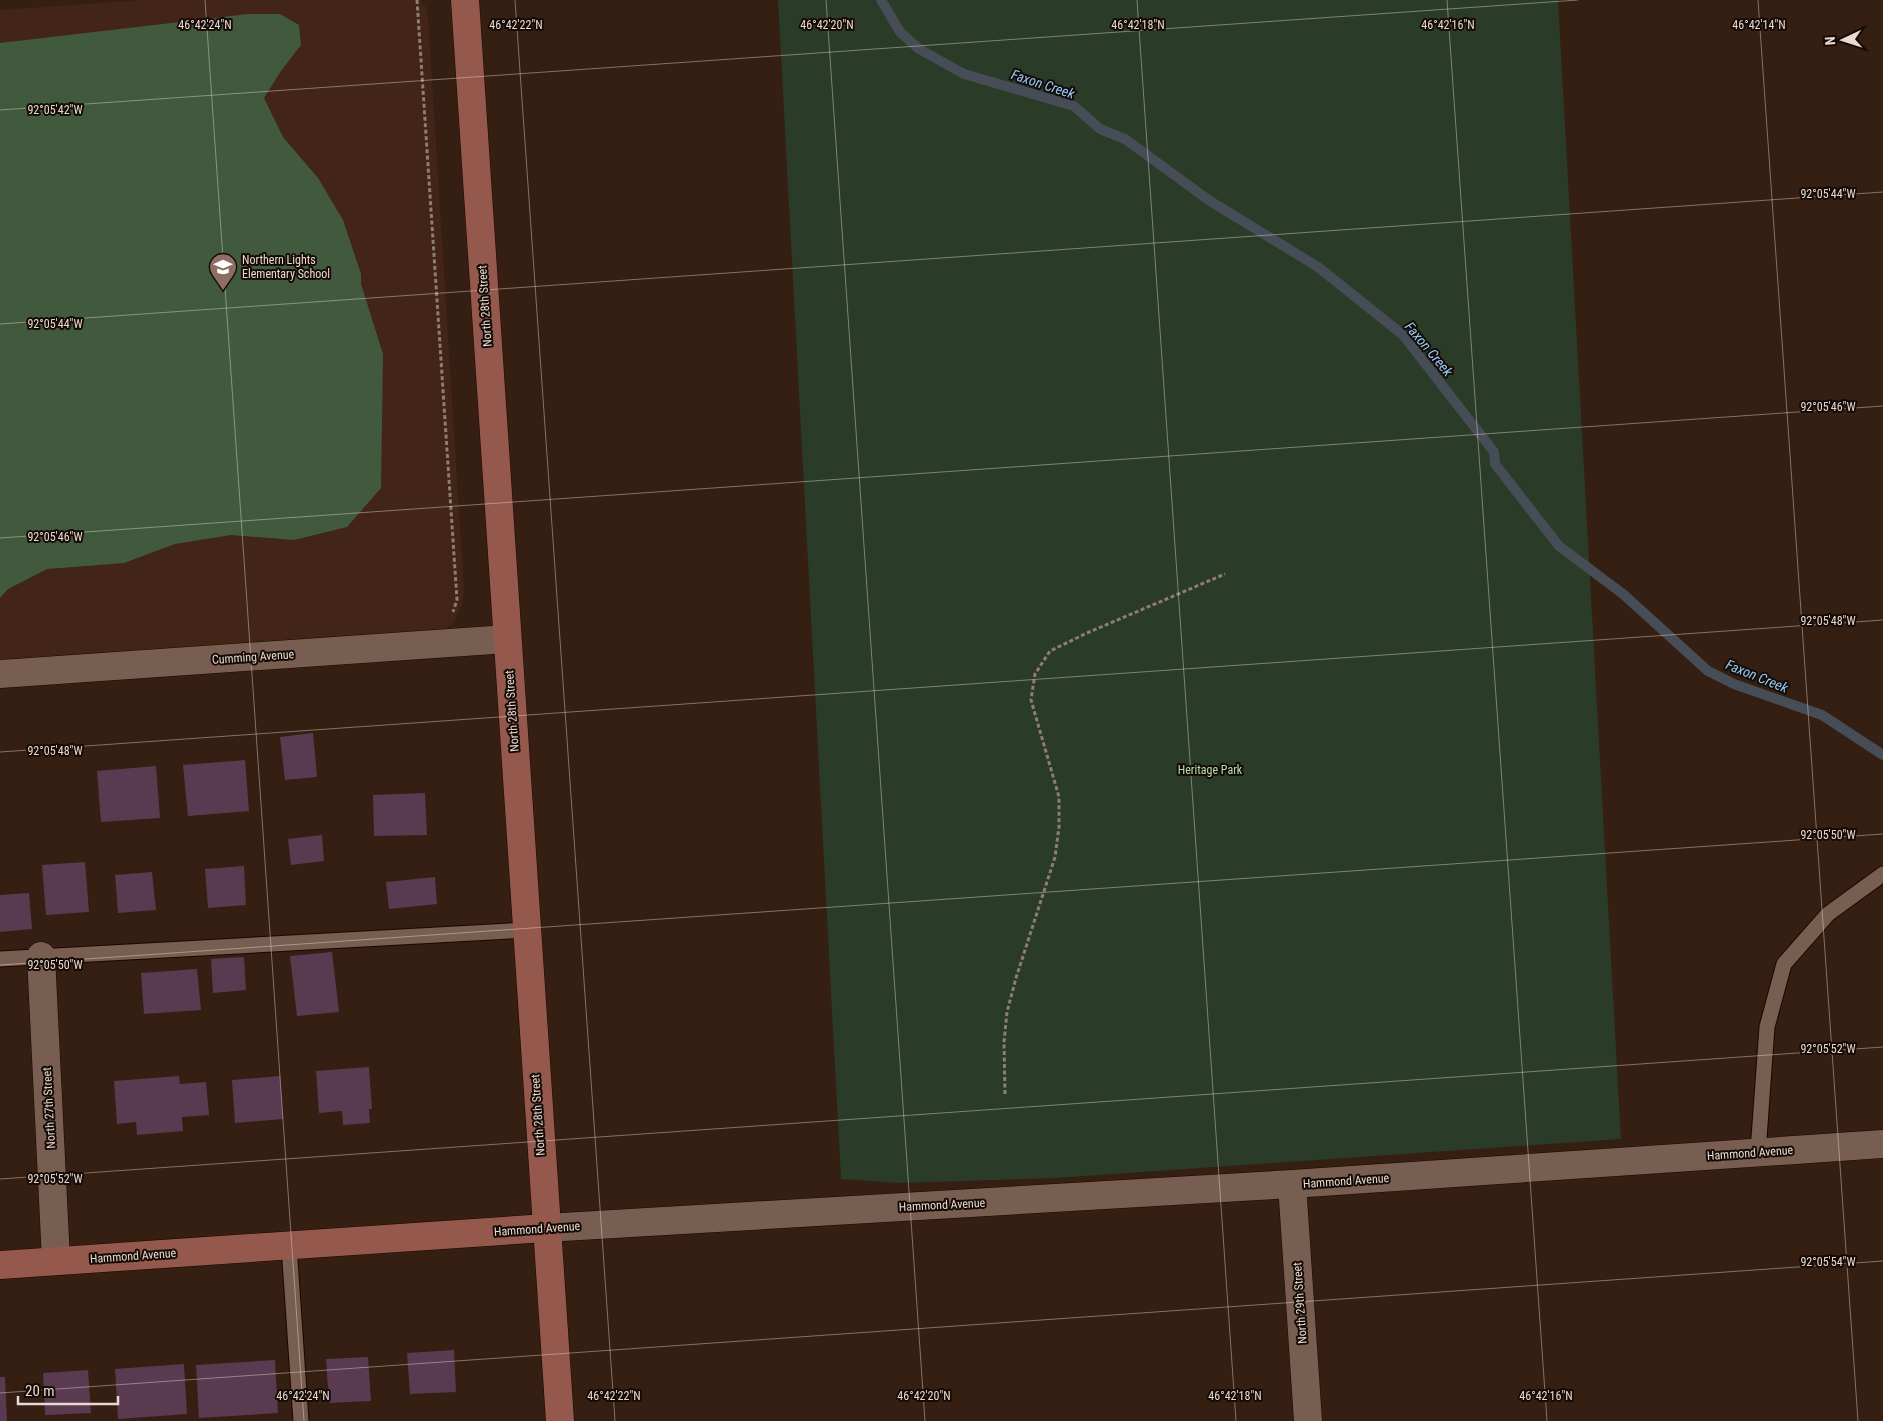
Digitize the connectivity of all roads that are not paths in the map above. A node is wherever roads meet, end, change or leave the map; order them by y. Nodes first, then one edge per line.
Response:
1 (465, 0) edge
2 (507, 639) junction
3 (0, 674) edge
4 (1883, 874) edge
5 (527, 930) junction
6 (41, 956) junction
7 (0, 959) edge
8 (1883, 1144) edge
9 (1758, 1152) junction
10 (1292, 1184) junction
11 (546, 1228) junction
12 (289, 1246) junction
13 (56, 1260) junction
14 (0, 1265) edge
15 (301, 1421) edge
16 (560, 1421) edge
17 (1308, 1421) edge

1 - 2 main road, North 28th Street
2 - 3 street, Cumming Avenue
2 - 5 main road, North 28th Street
4 - 9 lane
5 - 6 lane
5 - 11 main road, North 28th Street
6 - 7 lane
6 - 13 street, North 27th Street
8 - 9 street, Hammond Avenue
9 - 10 street, Hammond Avenue
10 - 11 street, Hammond Avenue
10 - 17 street, North 29th Street
11 - 12 main road, Hammond Avenue
11 - 16 main road, North 28th Street
12 - 13 main road, Hammond Avenue
12 - 15 lane
13 - 14 main road, Hammond Avenue

